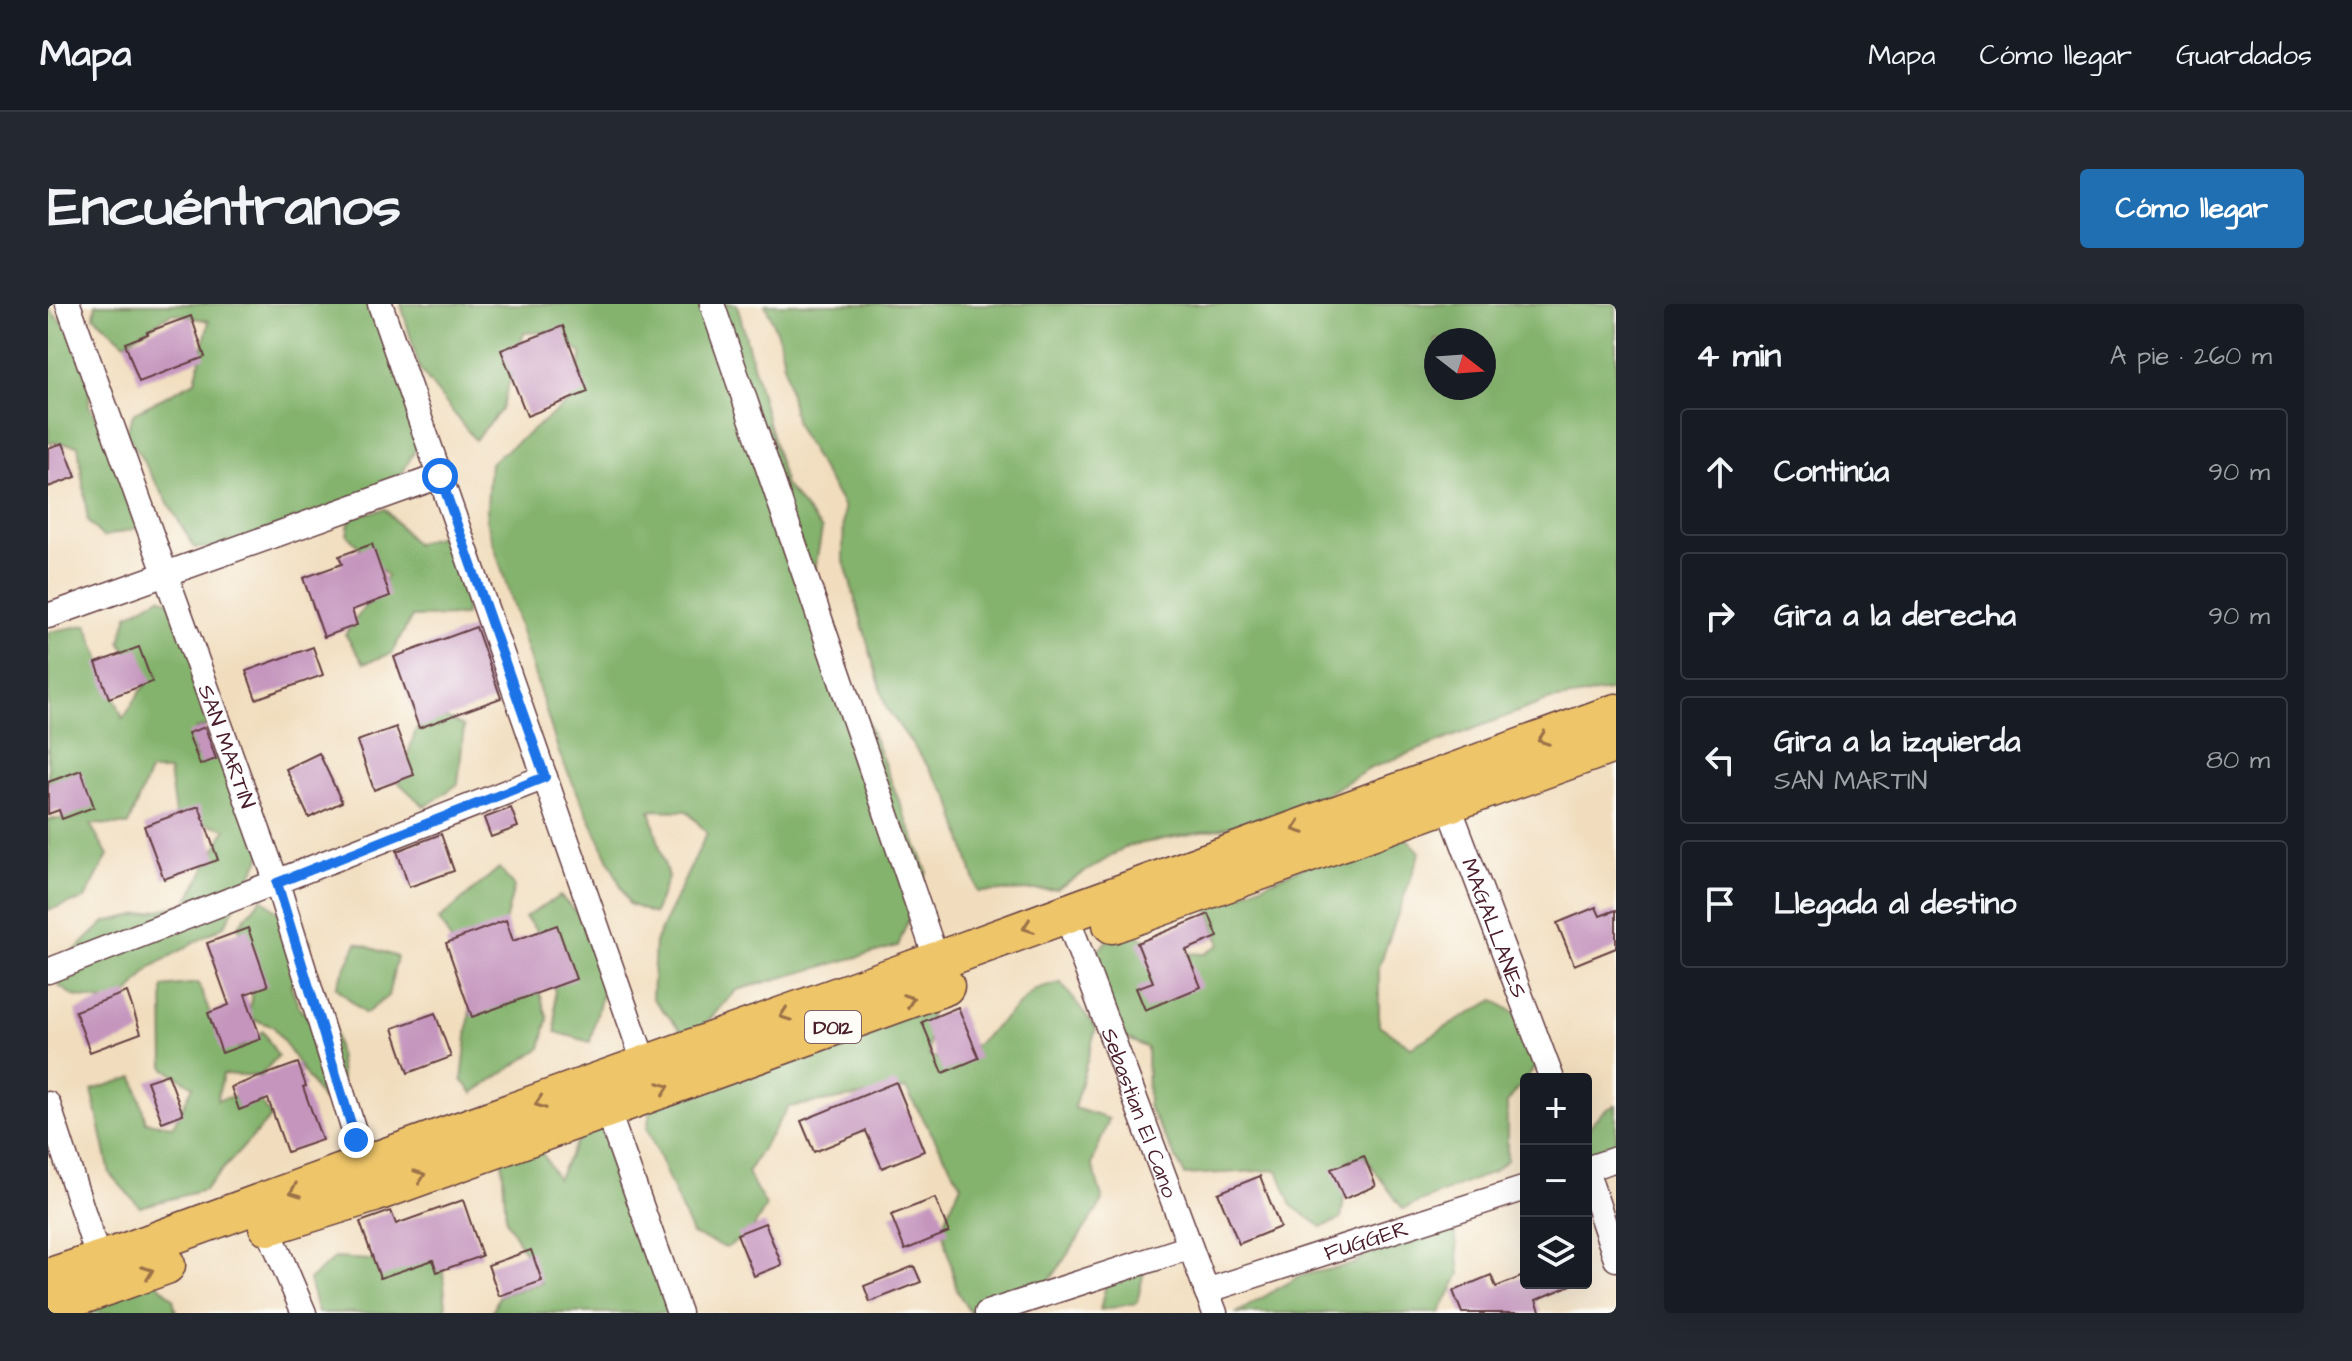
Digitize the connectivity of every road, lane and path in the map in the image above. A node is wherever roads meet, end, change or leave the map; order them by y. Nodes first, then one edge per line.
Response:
1 (61, 304) edge
2 (68, 304) edge
3 (380, 304) edge
4 (712, 304) edge
5 (48, 309) edge
6 (440, 476) junction
7 (165, 575) junction
8 (48, 616) edge
9 (1616, 713) edge
10 (1616, 743) edge
11 (545, 777) junction
12 (1443, 790) junction
13 (277, 883) junction
14 (1070, 926) junction
15 (937, 961) junction
16 (48, 971) edge
17 (645, 1065) junction
18 (1550, 1073) edge
19 (48, 1104) edge
20 (607, 1109) junction
21 (1616, 1159) edge
22 (1592, 1167) edge
23 (369, 1179) junction
24 (1592, 1187) edge
25 (1520, 1190) edge
26 (263, 1215) junction
27 (1190, 1247) junction
28 (1616, 1259) edge
29 (104, 1274) junction
30 (48, 1278) edge
31 (1210, 1302) edge
32 (48, 1307) edge
33 (304, 1313) edge
34 (679, 1313) edge
35 (987, 1313) edge

1 - 5 street
2 - 7 street, SAN MARTIN
3 - 6 street
4 - 15 street
6 - 7 street
6 - 11 street
7 - 8 street
7 - 13 street, SAN MARTIN
9 -> 12 main road, D012
10 - 12 main road, D012
11 - 13 street
11 - 17 street
12 - 14 main road, D012
12 - 18 street, MAGALLANES
13 - 16 street
13 - 23 street, SAN MARTIN
14 -> 15 main road, D012
20 -> 14 main road, D012
14 - 27 street, Sebastian El Cano
15 -> 17 main road, D012
17 -> 23 main road, D012
19 - 29 street
23 -> 20 main road, D012
20 - 34 street
21 - 22 street
23 - 26 main road, D012
24 - 28 street
25 - 31 street, FUGGER
26 - 29 main road, D012
26 - 33 street
27 - 31 street, Sebastian El Cano
27 - 35 street
29 - 30 main road, D012
29 - 32 main road, D012

